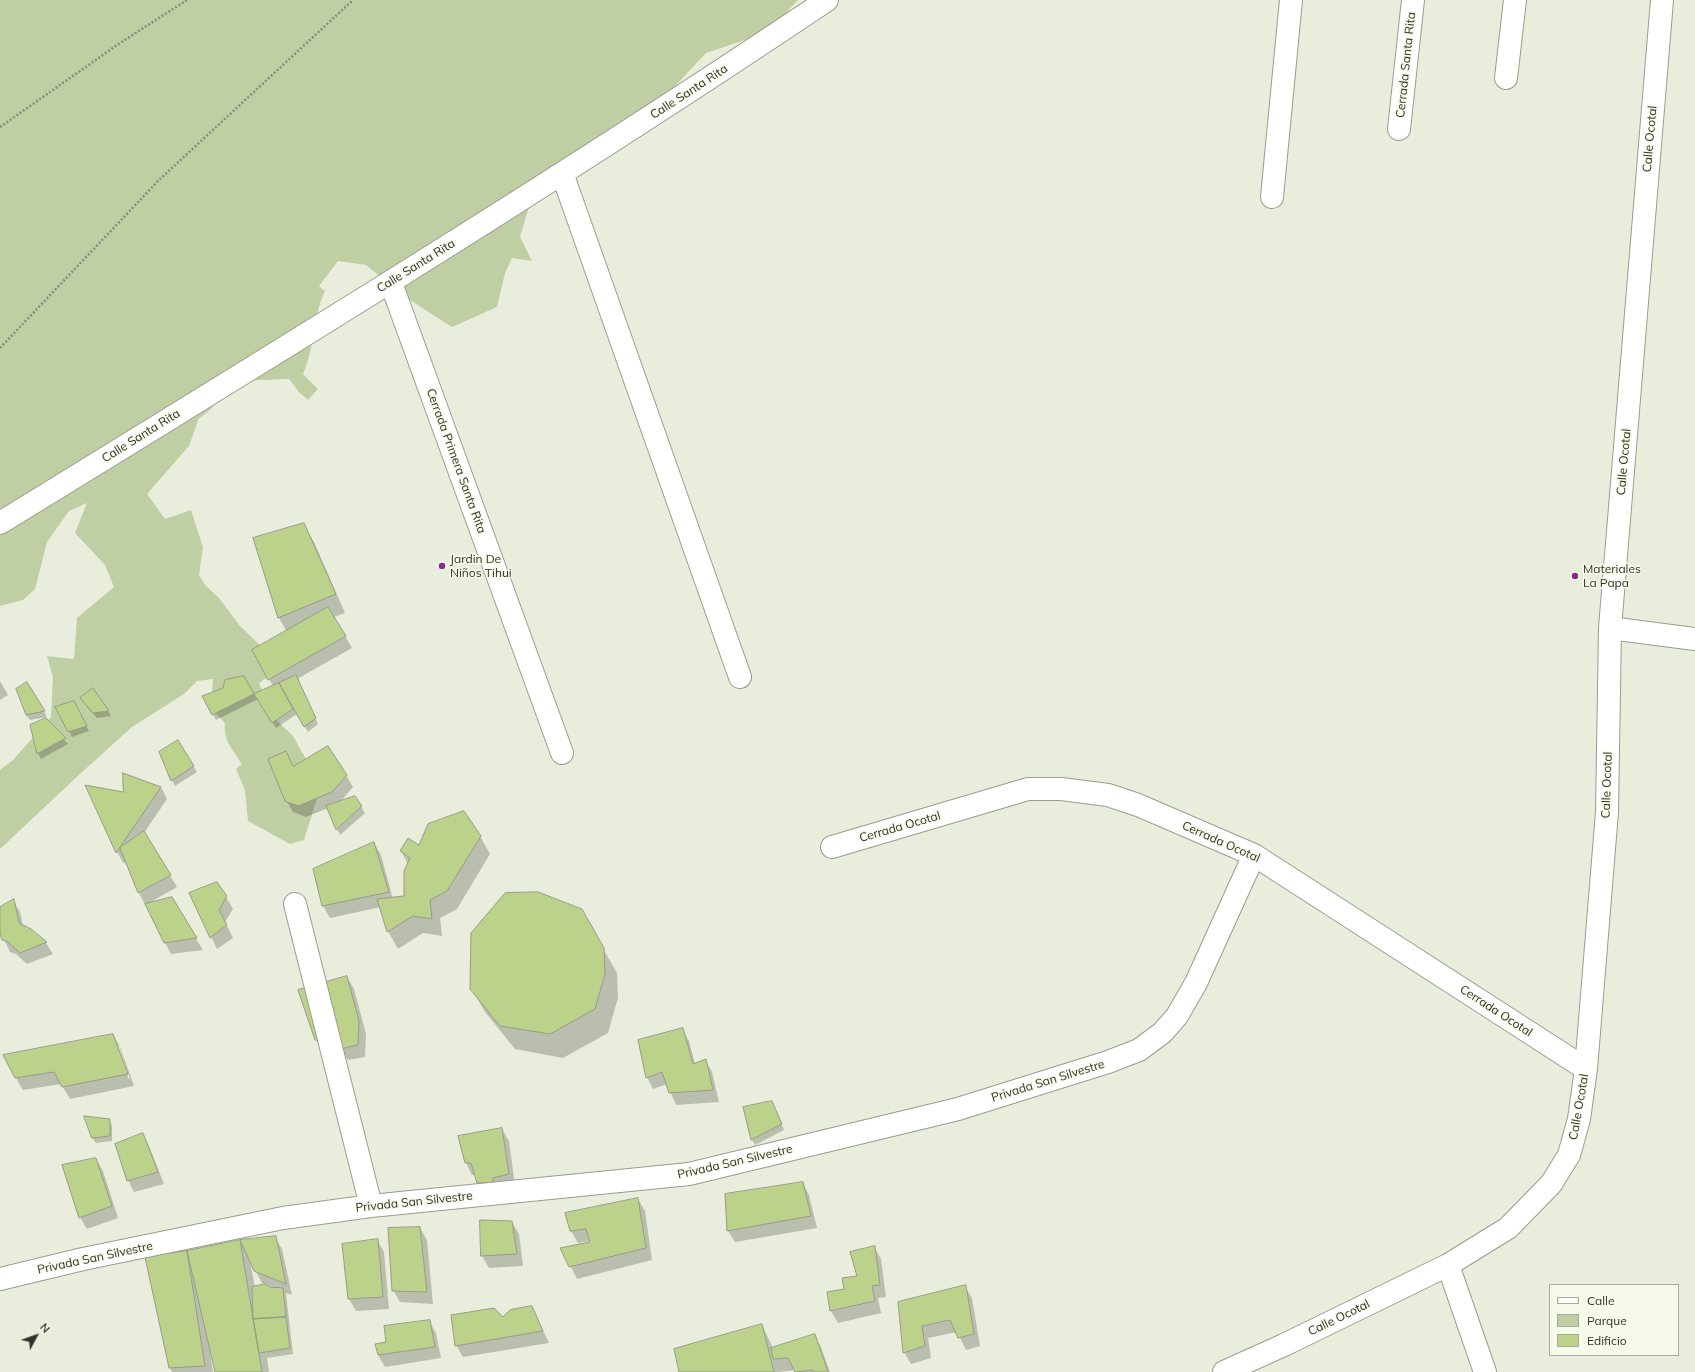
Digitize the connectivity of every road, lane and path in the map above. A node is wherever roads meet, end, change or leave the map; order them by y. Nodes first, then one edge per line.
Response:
1 (187, 0) edge
2 (353, 0) edge
3 (827, 0) edge
4 (1291, 0) edge
5 (1413, 0) edge
6 (1515, 0) edge
7 (1662, 0) edge
8 (1506, 78) dead end
9 (0, 127) edge
10 (1399, 129) dead end
11 (562, 173) junction
12 (1272, 197) dead end
13 (391, 282) junction
14 (0, 348) edge
15 (0, 522) edge
16 (1610, 628) junction
17 (1695, 639) edge
18 (740, 677) dead end
19 (562, 753) dead end
20 (832, 847) dead end
21 (1254, 855) junction
22 (295, 904) dead end
23 (1586, 1069) junction
24 (371, 1206) junction
25 (1448, 1265) junction
26 (0, 1279) edge
27 (1224, 1372) edge
28 (1485, 1372) edge

1 - 9 path
2 - 14 path
3 - 11 street, Calle Santa Rita
4 - 12 street
5 - 10 street, Cerrada Santa Rita
6 - 8 street
7 - 16 street, Calle Ocotal
11 - 13 street, Calle Santa Rita
11 - 18 street
13 - 15 street, Calle Santa Rita
13 - 19 street, Cerrada Primera Santa Rita
16 - 17 street
16 - 23 street, Calle Ocotal
20 - 21 street, Cerrada Ocotal
21 - 23 street, Cerrada Ocotal
21 - 24 street, Privada San Silvestre
22 - 24 street
23 - 25 street, Calle Ocotal
24 - 26 street, Privada San Silvestre
25 - 27 street, Calle Ocotal
25 - 28 street

